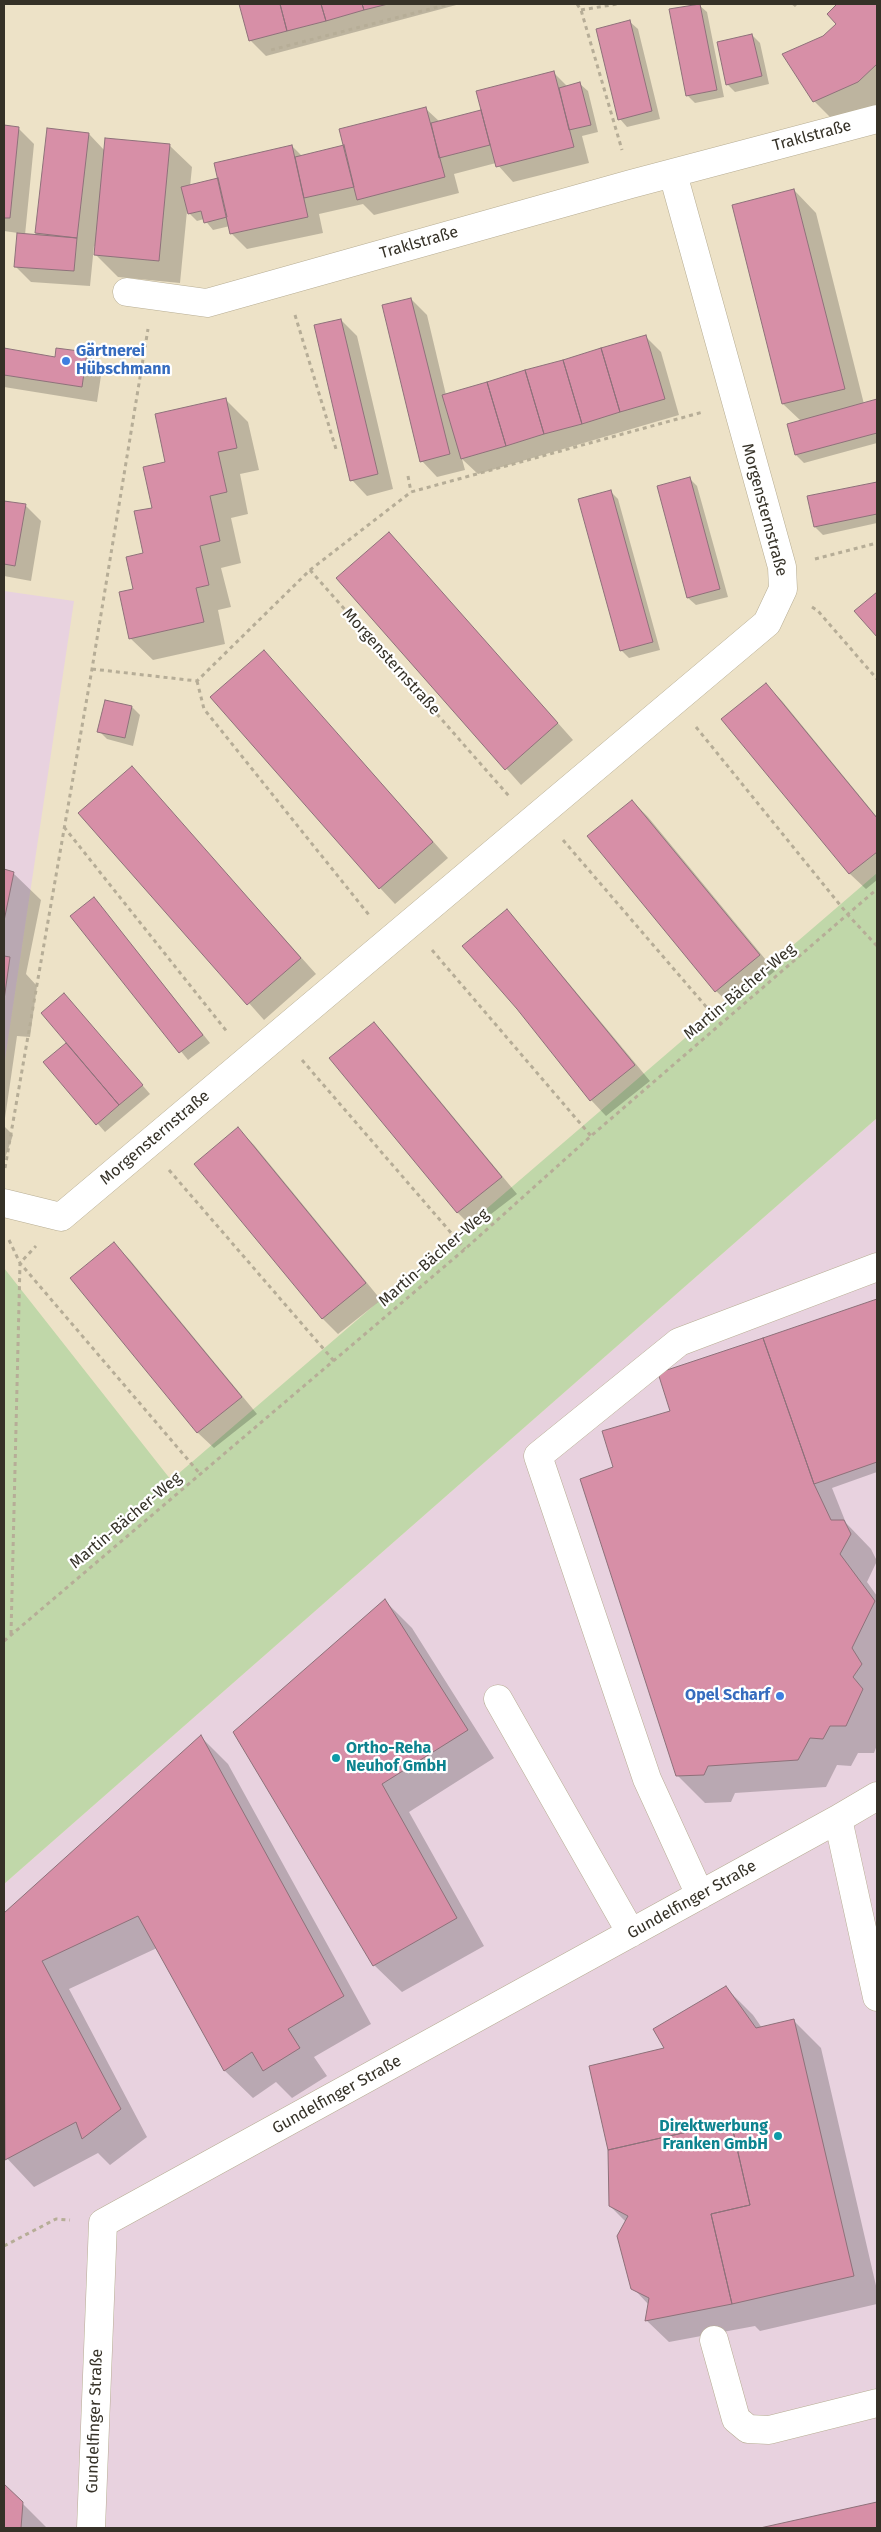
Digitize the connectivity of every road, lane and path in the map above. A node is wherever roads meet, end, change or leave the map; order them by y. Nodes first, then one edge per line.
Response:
1 (449, 4) edge
2 (577, 4) edge
3 (617, 4) edge
4 (581, 10) junction
5 (271, 50) dead end
6 (877, 119) edge
7 (673, 174) junction
8 (632, 184) junction
9 (284, 281) junction
10 (127, 292) dead end
11 (153, 296) junction
12 (735, 403) junction
13 (336, 449) dead end
14 (408, 476) dead end
15 (411, 492) junction
16 (877, 543) edge
17 (310, 570) junction
18 (782, 578) junction
19 (92, 669) junction
20 (877, 679) edge
21 (197, 681) junction
22 (675, 700) junction
23 (532, 820) junction
24 (64, 827) junction
25 (877, 889) edge
26 (849, 916) junction
27 (402, 930) junction
28 (877, 946) edge
29 (721, 1024) junction
30 (279, 1034) junction
31 (248, 1059) junction
32 (591, 1136) junction
33 (147, 1145) junction
34 (4, 1176) edge
35 (4, 1203) edge
36 (8, 1238) dead end
37 (465, 1249) junction
38 (20, 1264) junction
39 (877, 1267) edge
40 (334, 1361) junction
41 (201, 1475) junction
42 (11, 1635) junction
43 (4, 1641) edge
44 (498, 1699) dead end
45 (877, 1796) edge
46 (838, 1819) junction
47 (700, 1895) junction
48 (631, 1933) junction
49 (877, 1997) edge
50 (103, 2223) junction
51 (4, 2246) edge
52 (714, 2340) dead end
53 (877, 2403) edge
54 (91, 2528) edge

1 - 5 path
2 - 4 path
3 - 4 path
4 - 8 path
6 - 7 street, Traklstraße
7 - 8 street, Traklstraße
7 - 12 street, Morgensternstraße
8 - 9 street, Traklstraße
9 - 11 street, Traklstraße
9 - 13 path
10 - 11 street
11 - 19 path
12 - 15 path
12 - 18 street, Morgensternstraße
14 - 15 path
15 - 17 path
16 - 18 path
17 - 21 path
17 - 23 path, Morgensternstraße
18 - 20 path
18 - 22 street, Morgensternstraße
19 - 21 path
19 - 24 path
21 - 27 path
22 - 23 street, Morgensternstraße
22 - 26 path
23 - 27 street, Morgensternstraße
23 - 29 path
24 - 31 path
24 - 34 path
25 - 26 path, Martin-Bächer-Weg
26 - 28 path
26 - 29 path, Martin-Bächer-Weg
27 - 30 street, Morgensternstraße
27 - 32 path
29 - 32 path, Martin-Bächer-Weg
30 - 31 street, Morgensternstraße
30 - 37 path
31 - 33 street, Morgensternstraße
32 - 37 path, Martin-Bächer-Weg
33 - 35 street, Morgensternstraße
33 - 40 path
36 - 38 path
37 - 40 path, Martin-Bächer-Weg
38 - 41 path
38 - 42 path
39 - 47 street
40 - 41 path, Martin-Bächer-Weg
41 - 42 path, Martin-Bächer-Weg
42 - 43 path, Martin-Bächer-Weg
44 - 48 street
45 - 46 street, Gundelfinger Straße
46 - 47 street, Gundelfinger Straße
46 - 49 street
47 - 48 street, Gundelfinger Straße
48 - 50 street, Gundelfinger Straße
50 - 51 path
50 - 54 street, Gundelfinger Straße
52 - 53 street

